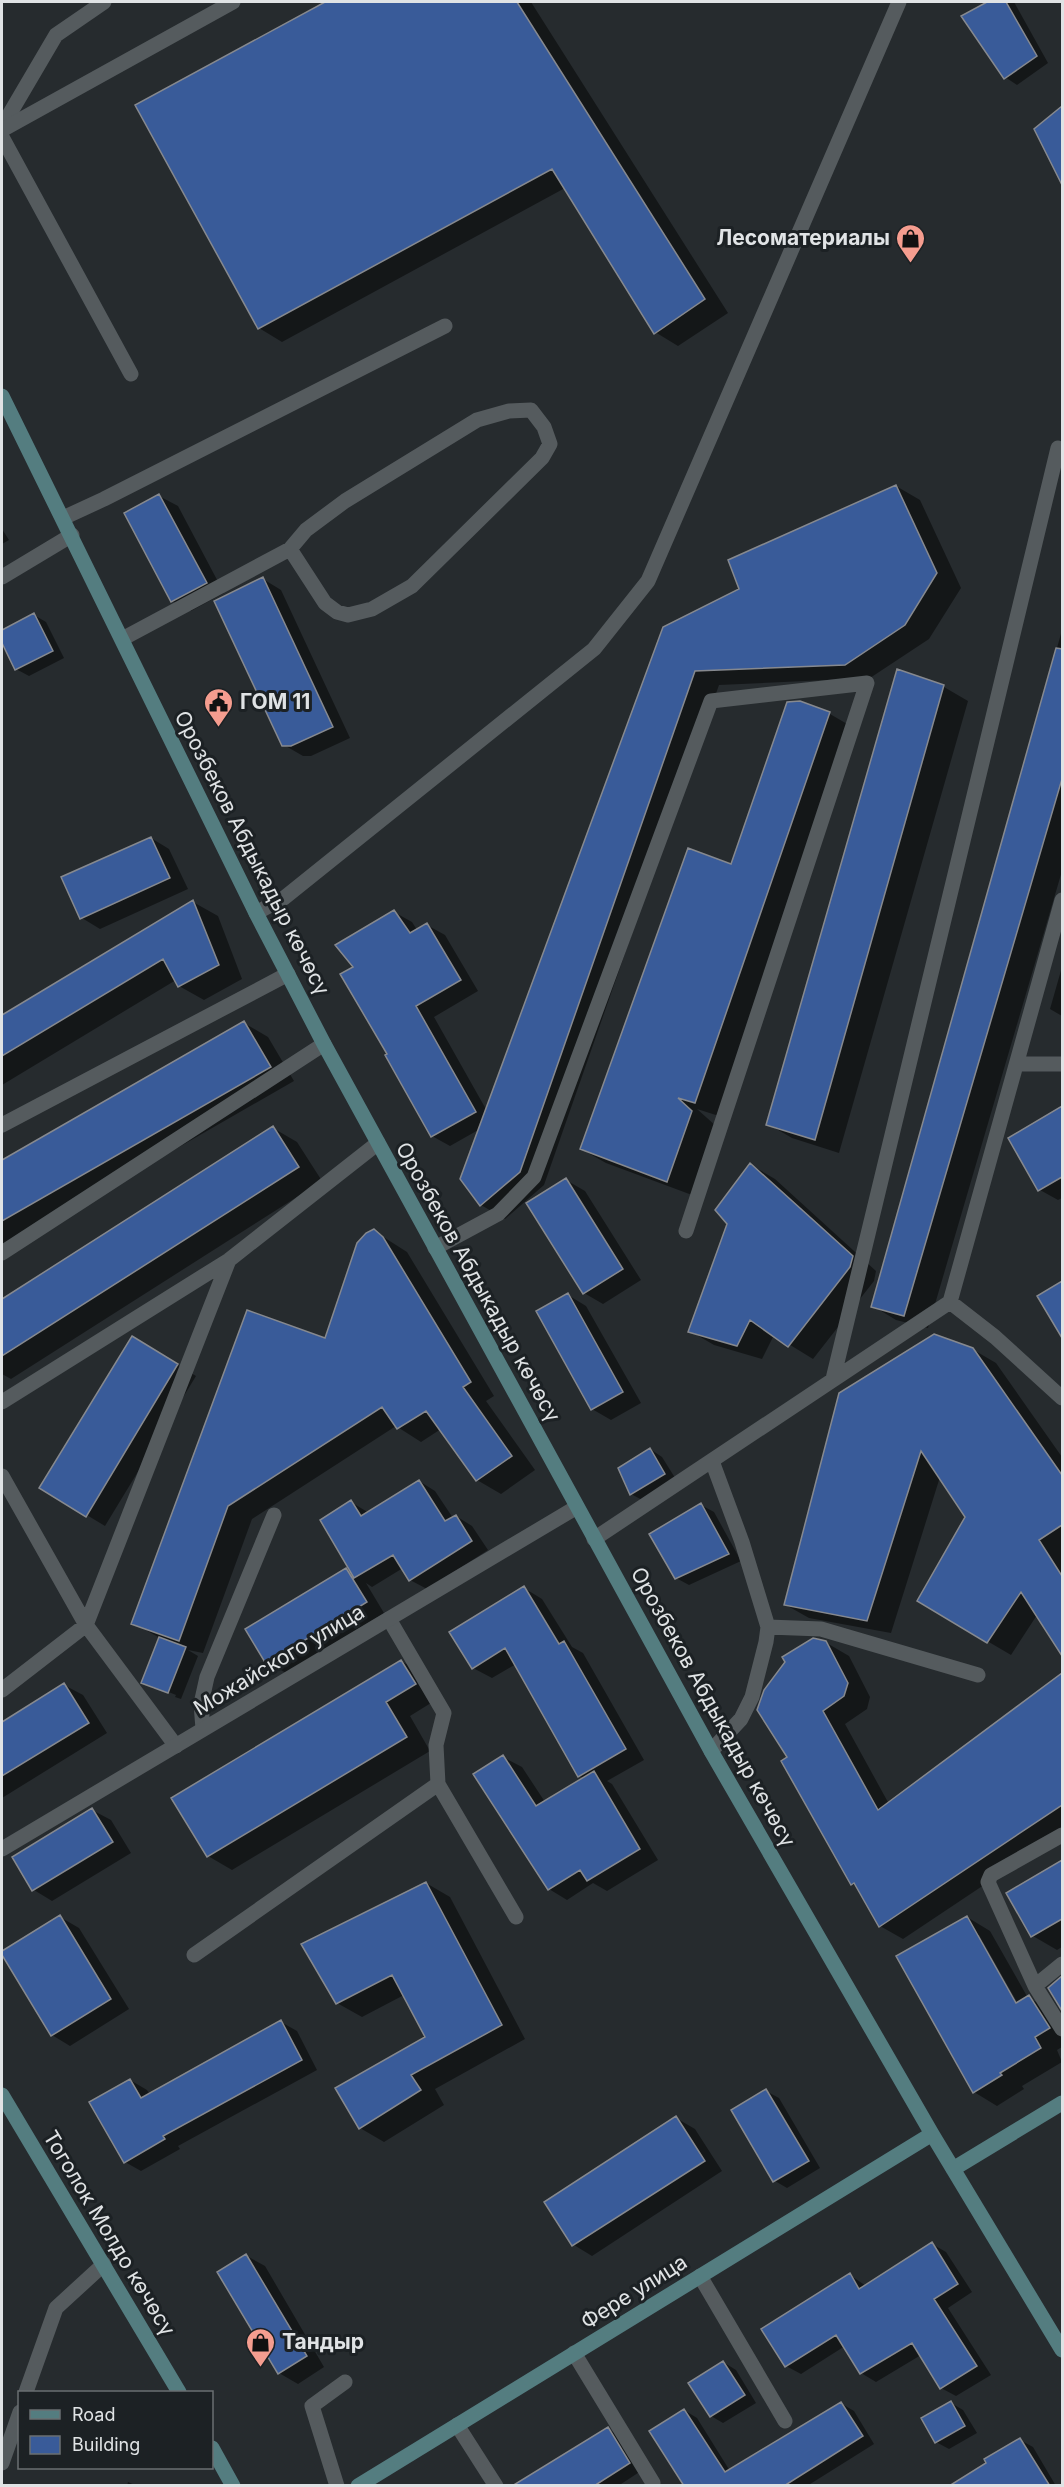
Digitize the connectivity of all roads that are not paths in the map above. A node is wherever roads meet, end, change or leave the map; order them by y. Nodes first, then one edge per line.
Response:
1 (104, 2) edge
2 (233, 2) edge
3 (899, 2) edge
4 (2, 128) edge
5 (2, 137) edge
6 (445, 326) dead end
7 (131, 374) dead end
8 (2, 396) edge
9 (1058, 448) dead end
10 (63, 518) junction
11 (72, 535) junction
12 (290, 549) junction
13 (2, 577) edge
14 (122, 639) junction
15 (1062, 900) edge
16 (256, 913) junction
17 (288, 974) junction
18 (324, 1044) junction
19 (1017, 1064) junction
20 (1062, 1064) edge
21 (2, 1125) edge
22 (378, 1143) junction
23 (686, 1231) dead end
24 (435, 1248) junction
25 (2, 1253) edge
26 (229, 1260) junction
27 (950, 1302) junction
28 (833, 1379) junction
29 (1062, 1398) edge
30 (2, 1402) edge
31 (712, 1461) junction
32 (2, 1479) edge
33 (577, 1507) junction
34 (274, 1515) dead end
35 (594, 1539) junction
36 (390, 1619) junction
37 (86, 1625) junction
38 (768, 1627) junction
39 (978, 1675) dead end
40 (2, 1690) edge
41 (203, 1729) junction
42 (176, 1746) junction
43 (711, 1751) junction
44 (438, 1784) junction
45 (1062, 1835) edge
46 (2, 1849) edge
47 (516, 1917) dead end
48 (194, 1955) dead end
49 (1062, 1965) edge
50 (1035, 1986) junction
51 (1062, 2029) edge
52 (2, 2095) edge
53 (1062, 2103) edge
54 (932, 2133) junction
55 (953, 2169) junction
56 (104, 2264) junction
57 (700, 2276) junction
58 (1062, 2349) edge
59 (574, 2353) junction
60 (345, 2382) dead end
61 (26, 2391) edge
62 (178, 2391) edge
63 (18, 2418) edge
64 (785, 2421) dead end
65 (457, 2425) junction
66 (213, 2450) edge
67 (2, 2463) edge
68 (653, 2483) dead end
69 (233, 2486) edge
70 (337, 2486) edge
71 (357, 2486) edge
72 (496, 2486) edge

1 - 4 street
2 - 4 street
3 - 16 street
5 - 7 street
6 - 10 street
8 - 10 street, Орозбеков Абдыкадыр көчөсү
9 - 28 street
10 - 11 street, Орозбеков Абдыкадыр көчөсү
11 - 13 street
11 - 14 street, Орозбеков Абдыкадыр көчөсү
12 - 12 street
12 - 14 street
14 - 16 street, Орозбеков Абдыкадыр көчөсү
15 - 19 street
16 - 17 street, Орозбеков Абдыкадыр көчөсү
17 - 18 street, Орозбеков Абдыкадыр көчөсү
17 - 21 street
18 - 22 street, Орозбеков Абдыкадыр көчөсү
18 - 25 street
19 - 20 street
19 - 27 street
22 - 24 street, Орозбеков Абдыкадыр көчөсү
22 - 26 street
23 - 24 street
24 - 33 street, Орозбеков Абдыкадыр көчөсү
26 - 30 street
26 - 37 street
27 - 28 street
27 - 29 street
28 - 31 street
31 - 35 street
31 - 38 street
32 - 37 street
33 - 35 street, Орозбеков Абдыкадыр көчөсү
33 - 36 street, Можайского улица
34 - 41 street
35 - 43 street, Орозбеков Абдыкадыр көчөсү
36 - 41 street, Можайского улица
36 - 44 street
37 - 40 street
37 - 42 street
38 - 39 street
38 - 43 street
41 - 42 street, Можайского улица
42 - 46 street, Можайского улица
43 - 54 street, Орозбеков Абдыкадыр көчөсү
44 - 47 street
44 - 48 street
45 - 50 street
49 - 50 street
50 - 51 street
52 - 56 street, Тоголок Молдо көчөсү
53 - 55 street
54 - 55 street, Орозбеков Абдыкадыр көчөсү
54 - 57 street, Фере улица
55 - 58 street, Орозбеков Абдыкадыр көчөсү
56 - 61 street
56 - 62 street, Тоголок Молдо көчөсү
57 - 59 street, Фере улица
57 - 64 street
59 - 65 street, Фере улица
59 - 68 street
60 - 70 street
63 - 67 street
65 - 71 street, Фере улица
65 - 72 street
66 - 69 street

